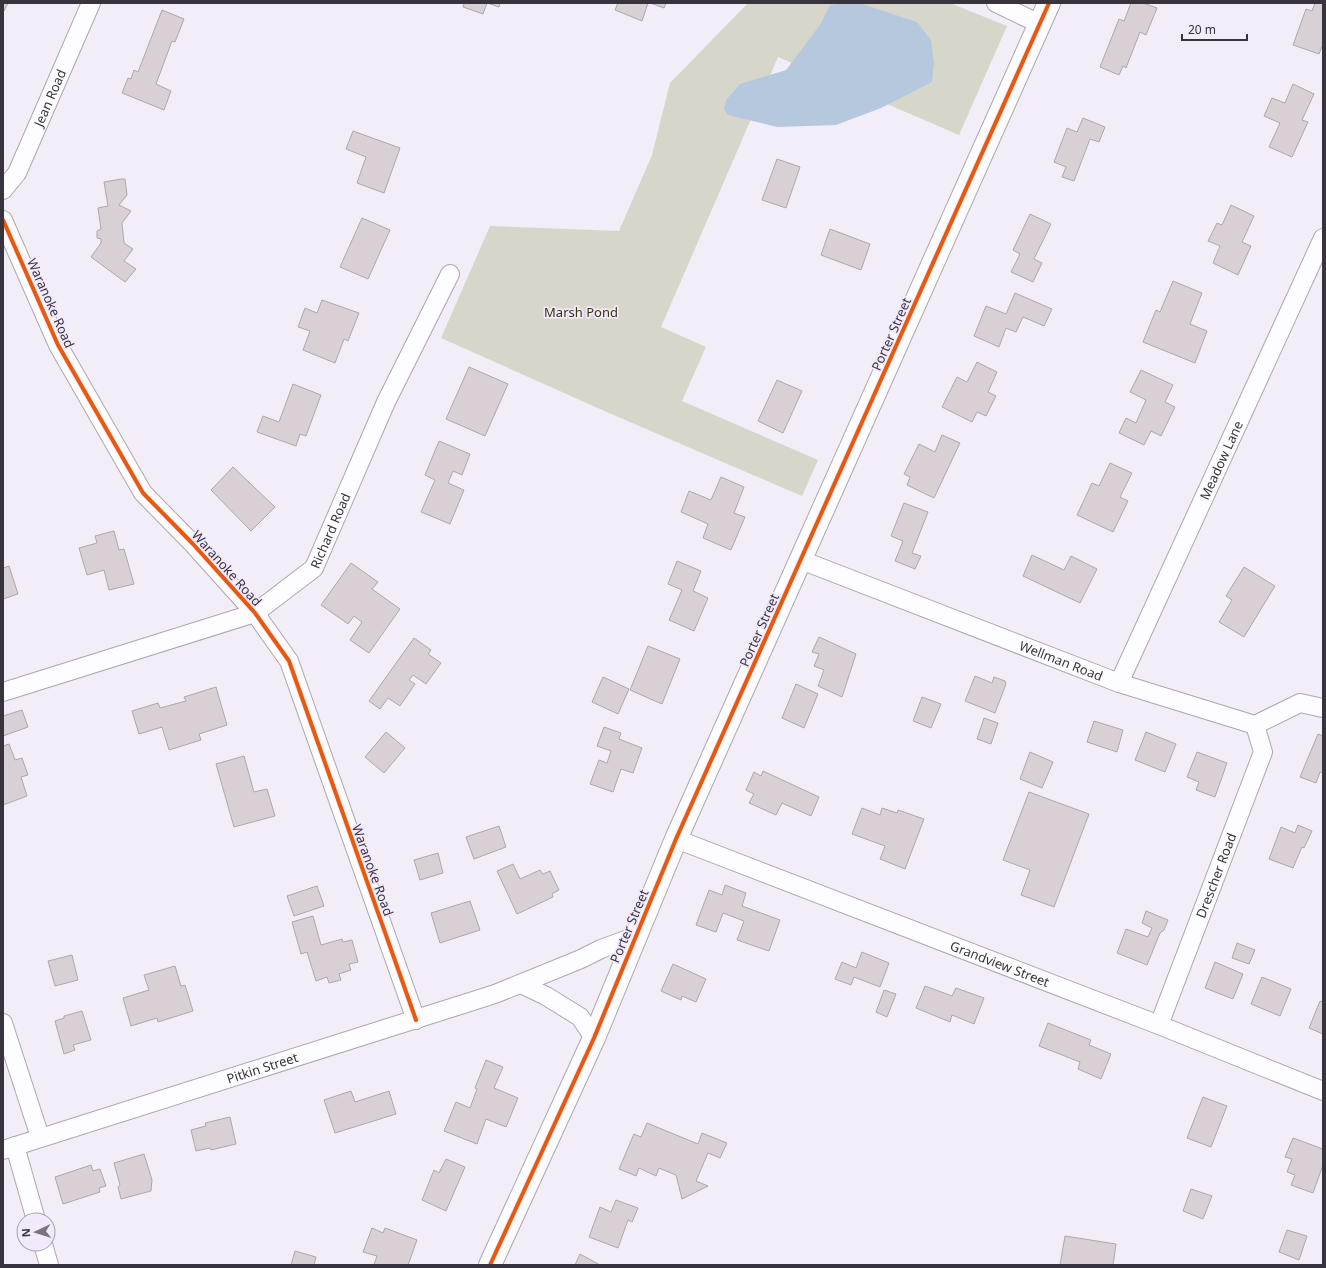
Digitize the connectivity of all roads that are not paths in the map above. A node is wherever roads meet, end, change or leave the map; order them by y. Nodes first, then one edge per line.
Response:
1 (91, 3) edge
2 (996, 3) edge
3 (1049, 3) edge
4 (1040, 24) junction
5 (3, 190) edge
6 (3, 220) edge
7 (1323, 238) edge
8 (450, 274) dead end
9 (801, 560) junction
10 (255, 612) junction
11 (1119, 683) junction
12 (3, 692) edge
13 (1323, 708) edge
14 (1255, 725) junction
15 (676, 839) junction
16 (636, 936) junction
17 (521, 984) junction
18 (416, 1020) junction
19 (3, 1023) edge
20 (1159, 1025) junction
21 (594, 1038) junction
22 (1323, 1091) edge
23 (40, 1137) junction
24 (9, 1148) edge
25 (33, 1212) edge
26 (45, 1252) edge
27 (49, 1265) edge
28 (490, 1265) edge

1 - 5 street, Jean Road
2 - 4 street
3 - 4 street, Porter Street
4 - 9 street, Porter Street
6 - 10 street, Waranoke Road
7 - 11 street, Meadow Lane
8 - 10 street, Richard Road
9 - 11 street, Wellman Road
9 - 15 street, Porter Street
10 - 12 street, Richard Road
10 - 18 street, Waranoke Road
11 - 14 street, Wellman Road
13 - 14 street
14 - 20 street, Drescher Road
15 - 16 street, Porter Street
15 - 20 street, Grandview Street
16 - 17 street, Pitkin Street
16 - 21 street, Porter Street
17 - 18 street, Pitkin Street
17 - 21 street
18 - 23 street, Pitkin Street
19 - 23 street
20 - 22 street, Grandview Street
21 - 28 street, Porter Street
23 - 24 street, Pitkin Street
24 - 25 street
26 - 27 street

